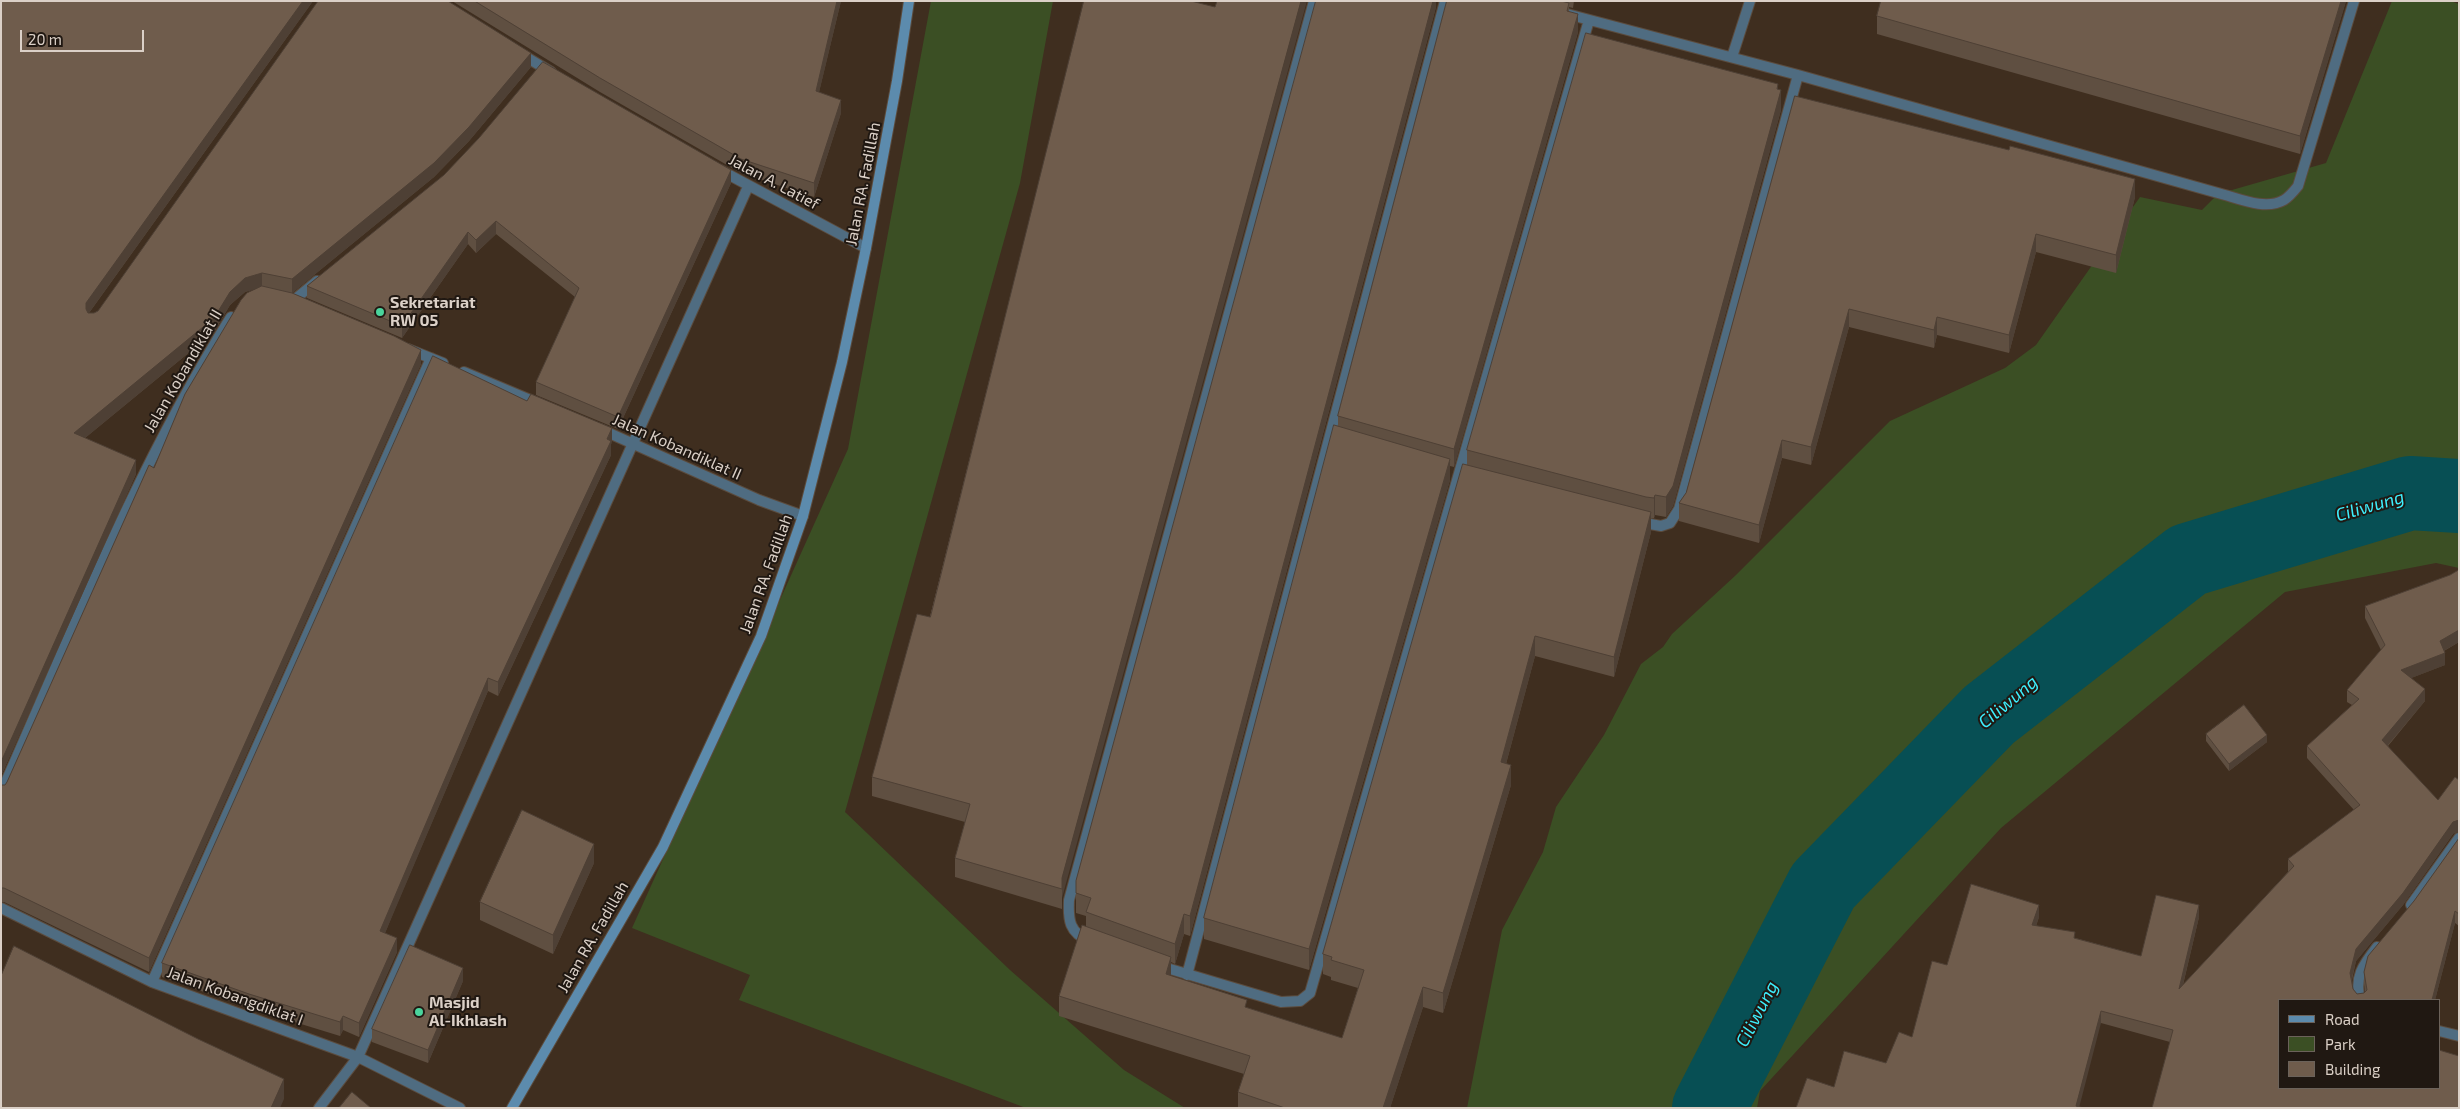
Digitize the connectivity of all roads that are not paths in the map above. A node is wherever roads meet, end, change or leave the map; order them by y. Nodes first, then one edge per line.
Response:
1 (909, 1) edge
2 (1314, 1) edge
3 (1445, 1) edge
4 (1750, 1) edge
5 (2354, 1) edge
6 (1554, 10) edge
7 (1589, 20) junction
8 (509, 46) edge
9 (1732, 57) junction
10 (1798, 75) junction
11 (557, 76) edge
12 (714, 166) edge
13 (746, 191) dead end
14 (866, 248) junction
15 (325, 274) edge
16 (294, 300) edge
17 (235, 310) edge
18 (396, 344) edge
19 (431, 358) junction
20 (550, 408) edge
21 (587, 424) edge
22 (633, 443) junction
23 (803, 516) junction
24 (1626, 519) edge
25 (1, 793) edge
26 (2459, 838) edge
27 (1, 908) edge
28 (2402, 916) edge
29 (2385, 937) edge
30 (1096, 943) edge
31 (1150, 962) edge
32 (1187, 975) junction
33 (152, 982) junction
34 (2360, 999) edge
35 (2440, 1031) edge
36 (2459, 1036) edge
37 (358, 1057) junction
38 (319, 1108) edge
39 (460, 1108) edge
40 (512, 1108) edge

1 - 14 main road, Jalan RA. Fadillah
2 - 30 street
3 - 32 street
4 - 9 street
5 - 10 street
6 - 7 street
7 - 9 street
7 - 32 street
8 - 11 street
9 - 10 street
10 - 24 street
12 - 14 street, Jalan A. Latief
13 - 22 street
14 - 23 main road, Jalan RA. Fadillah
15 - 16 street
17 - 25 street, Jalan Kobandiklat II
18 - 19 street
19 - 20 street
19 - 33 street
21 - 22 street, Jalan Kobandiklat II
22 - 23 street, Jalan Kobandiklat II
22 - 37 street
23 - 40 main road, Jalan RA. Fadillah
26 - 28 street
27 - 33 street, Jalan Kobangdiklat I
29 - 34 street
31 - 32 street
33 - 37 street, Jalan Kobangdiklat I
35 - 36 street
37 - 38 street
37 - 39 street, Jalan Kobangdiklat I

